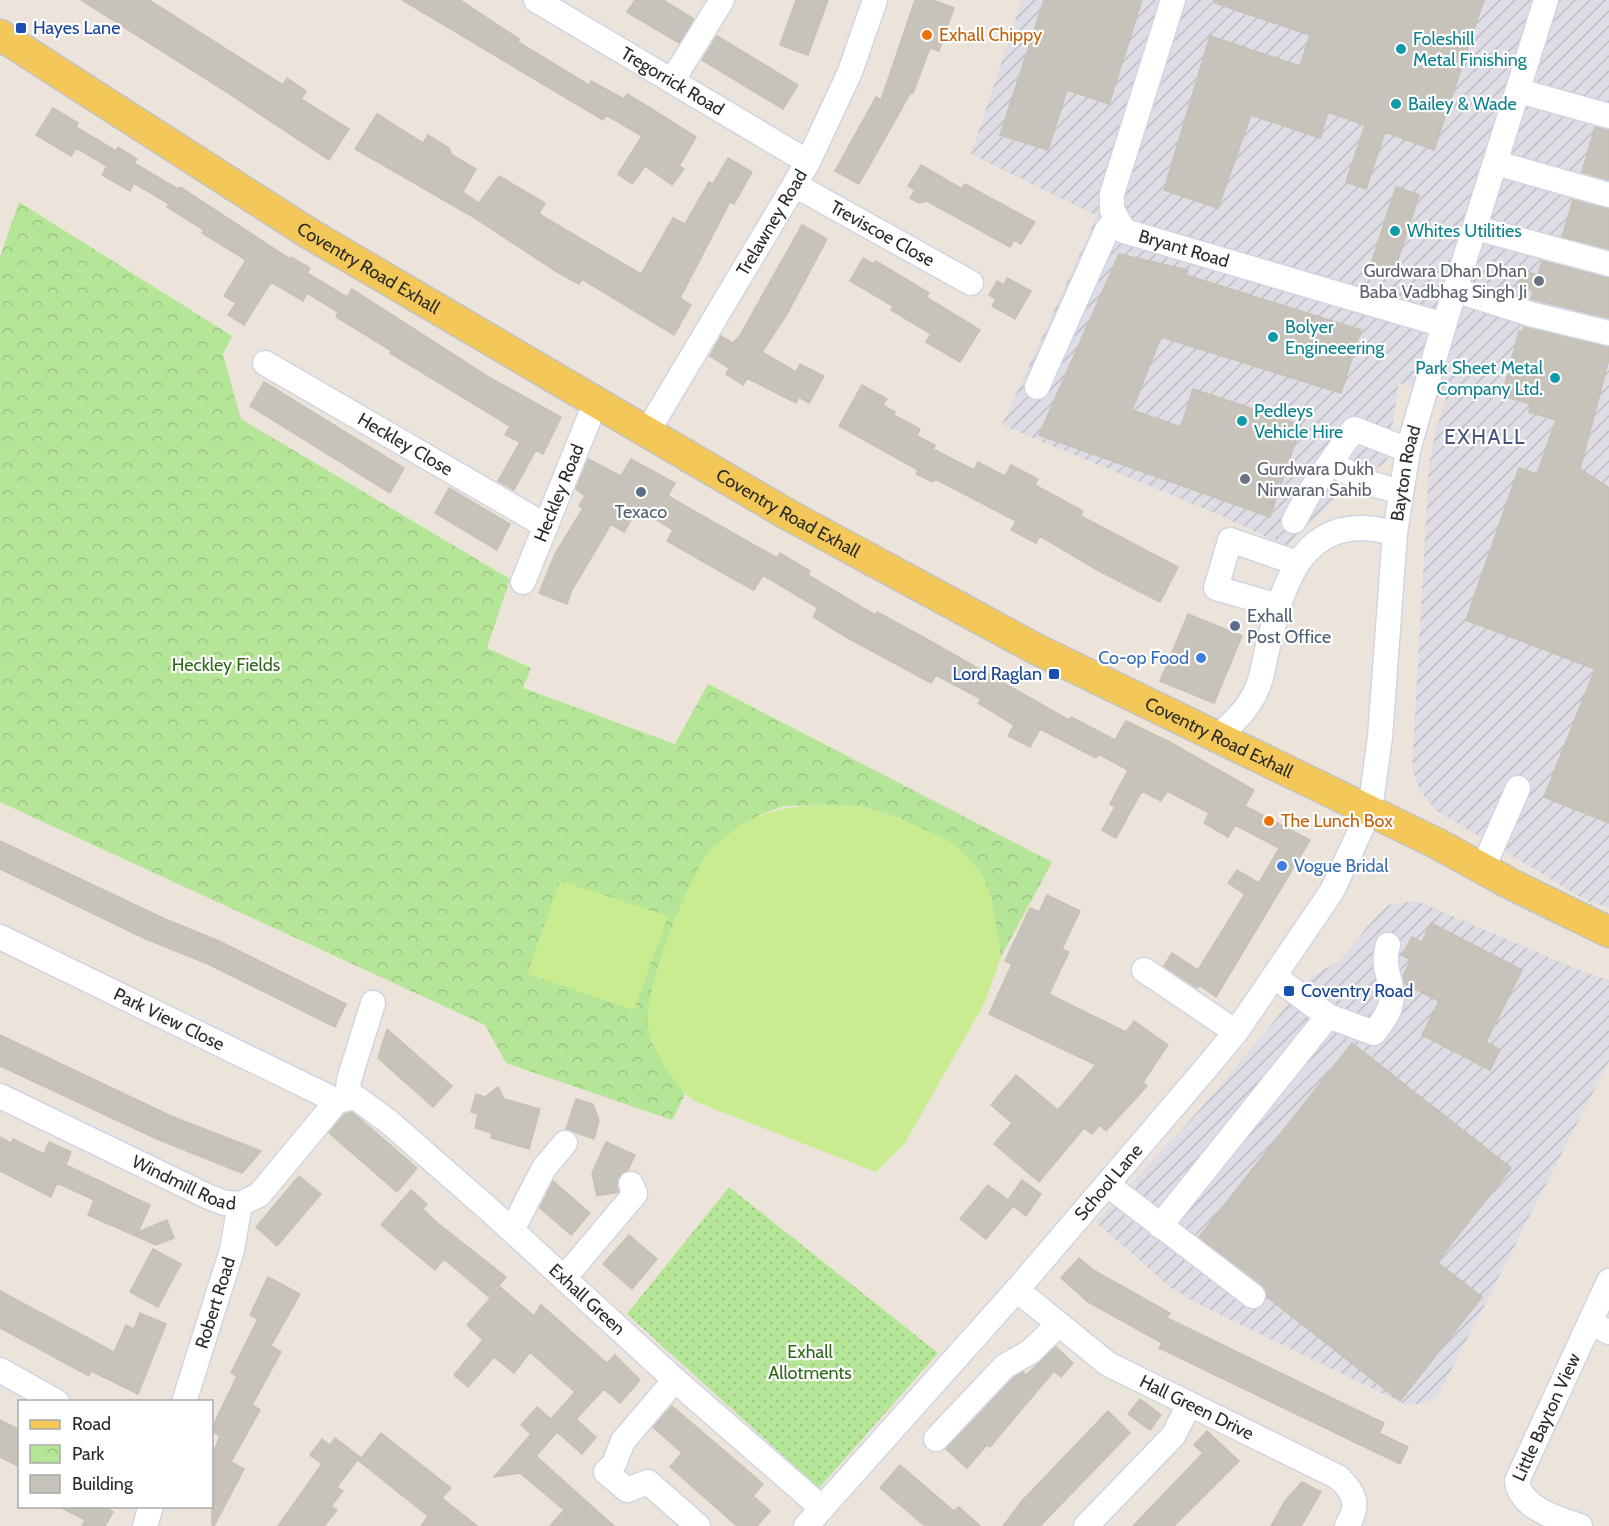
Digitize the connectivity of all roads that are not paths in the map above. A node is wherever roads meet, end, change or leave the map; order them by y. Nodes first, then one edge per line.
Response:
1 (536, 0) edge
2 (722, 0) edge
3 (875, 0) edge
4 (1173, 0) edge
5 (1546, 0) edge
6 (0, 35) edge
7 (672, 81) junction
8 (1519, 91) junction
9 (1609, 116) edge
10 (808, 162) junction
11 (1496, 163) junction
12 (795, 185) junction
13 (1609, 195) edge
14 (1117, 219) junction
15 (1476, 228) junction
16 (1609, 264) edge
17 (971, 283) dead end
18 (1455, 290) junction
19 (1444, 325) junction
20 (1609, 333) edge
21 (265, 363) dead end
22 (1037, 387) dead end
23 (595, 404) junction
24 (646, 434) junction
25 (1408, 450) junction
26 (1330, 463) junction
27 (1401, 492) junction
28 (1294, 521) dead end
29 (546, 525) junction
30 (1395, 533) junction
31 (1297, 563) junction
32 (523, 582) dead end
33 (1278, 606) junction
34 (1218, 736) junction
35 (1518, 788) dead end
36 (1370, 810) junction
37 (1483, 868) junction
38 (1609, 932) edge
39 (0, 936) edge
40 (1388, 945) dead end
41 (1144, 970) dead end
42 (1275, 977) junction
43 (373, 1003) dead end
44 (1329, 1016) junction
45 (1236, 1032) junction
46 (0, 1096) edge
47 (342, 1099) junction
48 (565, 1143) dead end
49 (631, 1184) dead end
50 (1108, 1185) junction
51 (240, 1204) junction
52 (1160, 1226) junction
53 (512, 1230) junction
54 (564, 1278) junction
55 (1609, 1281) edge
56 (1017, 1290) junction
57 (1253, 1296) dead end
58 (1058, 1325) junction
59 (1599, 1327) edge
60 (0, 1370) edge
61 (675, 1380) junction
62 (55, 1400) edge
63 (184, 1400) edge
64 (1189, 1405) junction
65 (936, 1439) dead end
66 (150, 1508) edge
67 (822, 1508) junction
68 (145, 1526) edge
69 (698, 1526) edge
70 (806, 1526) edge
71 (1086, 1526) edge
72 (1347, 1526) edge
73 (1580, 1526) edge

1 - 7 street, Tregorrick Road
2 - 7 street
3 - 10 street, Trelawney Road
4 - 14 street, Bryant Road
5 - 8 street, Bayton Road
6 - 23 main road, Coventry Road Exhall
7 - 10 street, Tregorrick Road
8 - 9 street
8 - 11 street, Bayton Road
10 - 12 street, Trelawney Road
11 - 13 street
11 - 15 street, Bayton Road
12 - 17 street, Treviscoe Close
12 - 24 street, Trelawney Road
14 - 19 street, Bryant Road
14 - 22 street
15 - 16 street
15 - 18 street, Bayton Road
18 - 19 street, Bayton Road
18 - 20 street
19 - 25 street, Bayton Road
21 - 29 street, Heckley Close
23 - 24 main road, Coventry Road Exhall
23 - 29 street, Heckley Road
24 - 34 main road, Coventry Road Exhall
25 - 26 street
25 - 27 street, Bayton Road
26 - 27 street
26 - 28 street
27 - 30 street, Bayton Road
29 - 32 street, Heckley Road
30 - 31 street, Bayton Road
30 - 36 street, Bayton Road
31 - 33 street, Bayton Road
31 - 33 street
33 - 34 street, Bayton Road
34 - 36 main road, Coventry Road Exhall
35 - 37 street
36 - 37 main road, Coventry Road Exhall
36 - 42 street, School Lane
37 - 38 main road, Coventry Road Exhall
39 - 47 street, Park View Close
40 - 44 street
41 - 45 street
42 - 44 street
42 - 45 street, School Lane
43 - 47 street, Windmill Road
44 - 52 street
45 - 50 street, School Lane
46 - 51 street, Windmill Road
47 - 51 street, Windmill Road
47 - 53 street, Exhall Green
48 - 53 street
49 - 54 street
50 - 52 street
50 - 56 street, School Lane
51 - 63 street, Robert Road
52 - 57 street
53 - 54 street, Exhall Green
54 - 61 street, Exhall Green
55 - 59 street, Little Bayton View
56 - 58 street, Hall Green Drive
56 - 67 street, School Lane
58 - 64 street, Hall Green Drive
58 - 65 street
59 - 73 street, Little Bayton View
60 - 62 street
61 - 67 street, Exhall Green
61 - 69 street
64 - 71 street
64 - 72 street, Hall Green Drive
66 - 68 street
67 - 70 street, School Lane

